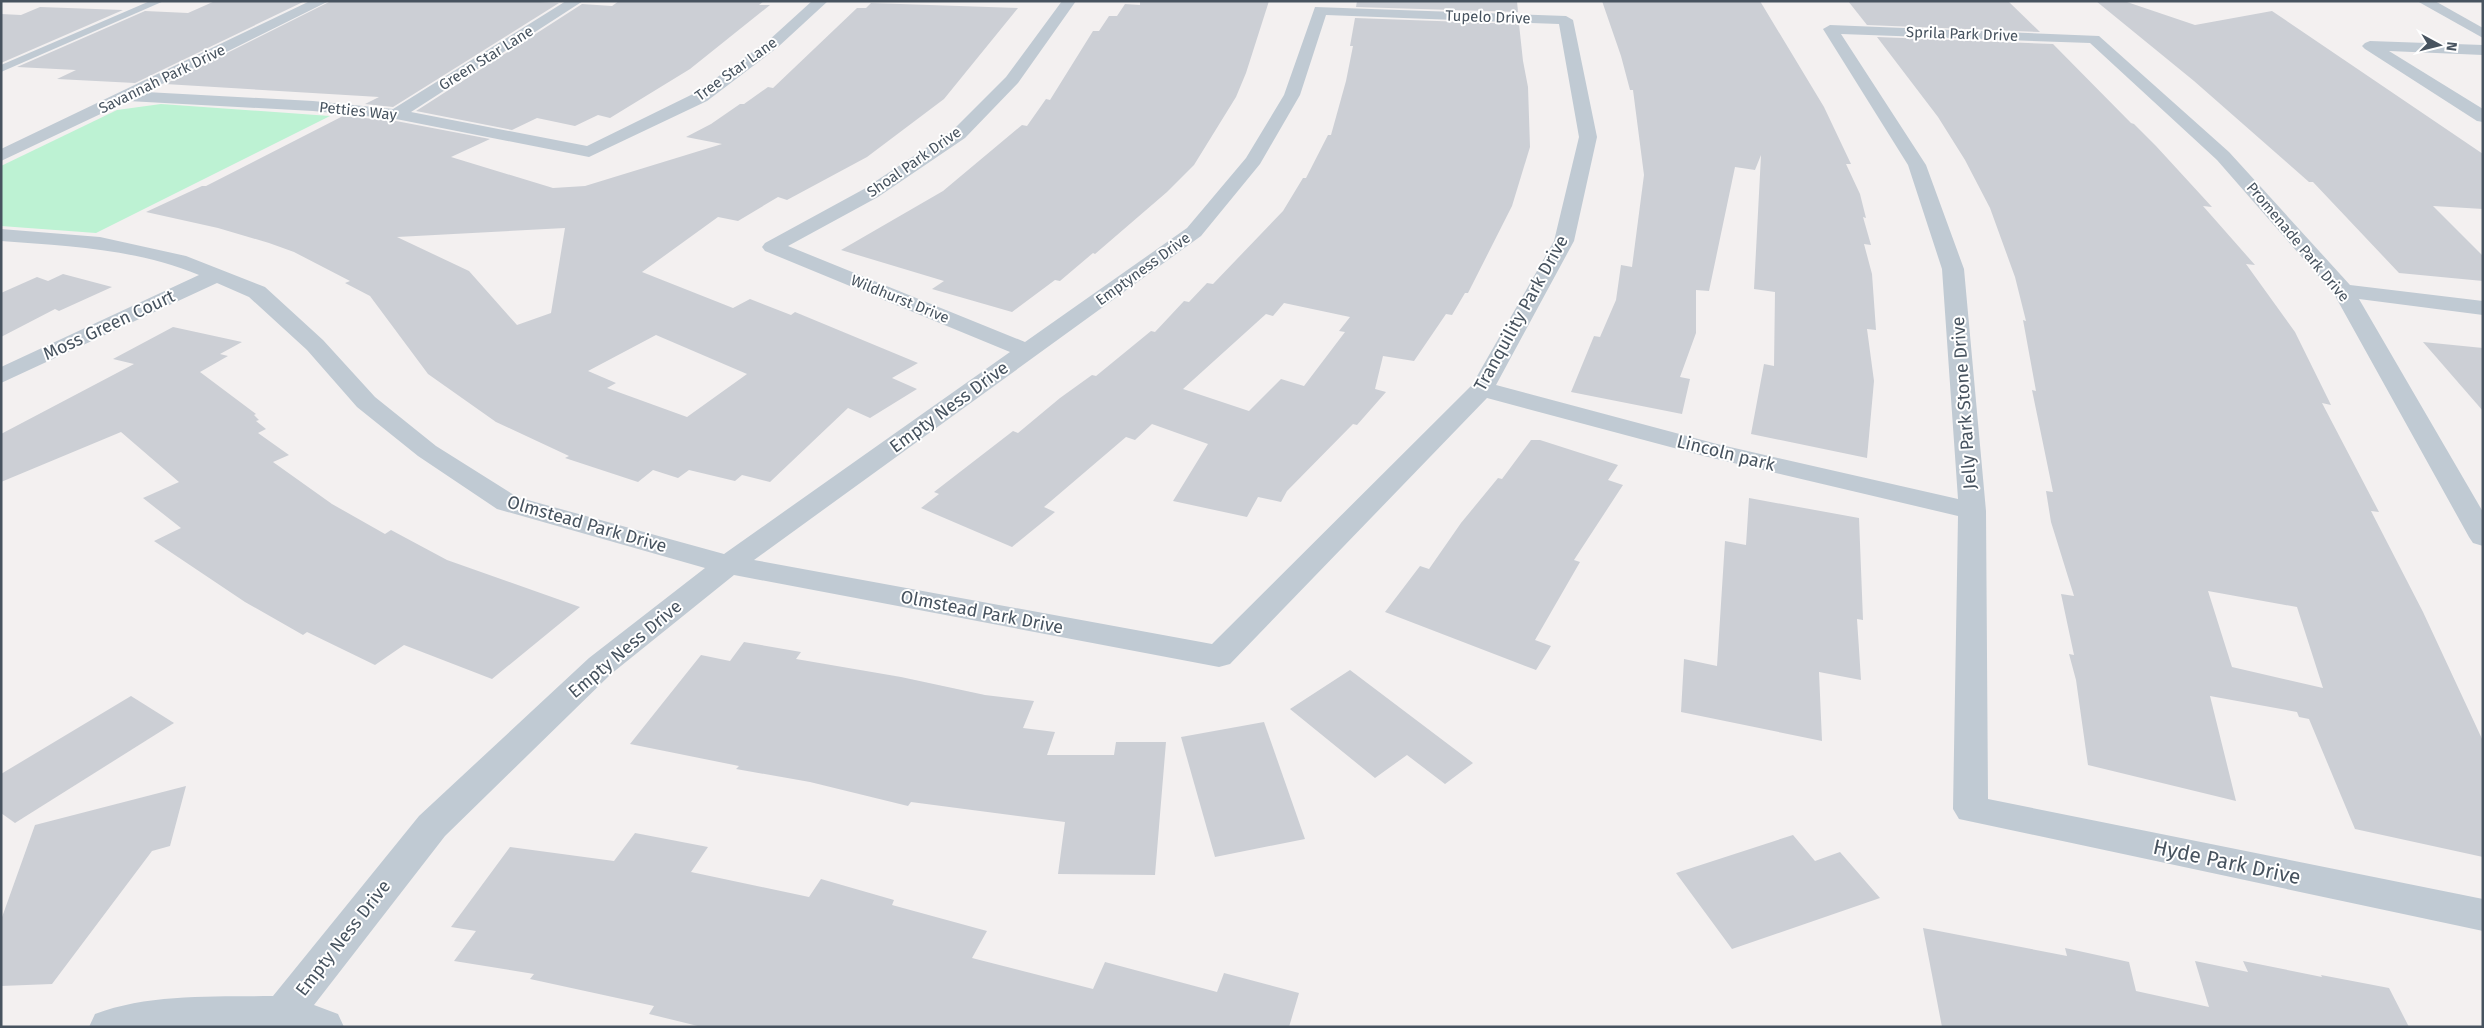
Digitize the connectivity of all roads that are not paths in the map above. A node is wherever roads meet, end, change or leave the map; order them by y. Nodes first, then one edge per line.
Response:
1 (158, 1) edge
2 (322, 1) edge
3 (576, 1) edge
4 (822, 1) edge
5 (1069, 1) edge
6 (2424, 1) edge
7 (1320, 10) joint
8 (1566, 20) joint
9 (1830, 29) joint
10 (2483, 34) edge
11 (2094, 38) joint
12 (2483, 50) edge
13 (1, 69) edge
14 (125, 96) junction
15 (396, 114) junction
16 (2483, 117) edge
17 (1, 146) edge
18 (20, 147) junction
19 (589, 152) joint
20 (1, 156) edge
21 (1, 236) edge
22 (772, 247) joint
23 (216, 275) junction
24 (2343, 291) junction
25 (2483, 308) edge
26 (1028, 351) junction
27 (1, 376) edge
28 (1482, 389) junction
29 (1972, 511) junction
30 (2476, 513) edge
31 (2483, 537) edge
32 (728, 565) junction
33 (1219, 656) joint
34 (1971, 809) joint
35 (2483, 915) edge
36 (283, 1014) junction
37 (109, 1027) edge
38 (324, 1027) edge

1 - 13 lane
2 - 14 street, Savannah Park Drive
3 - 15 street, Green Star Lane
4 - 19 street, Tree Star Lane
5 - 22 street, Shoal Park Drive
6 - 10 street
7 - 8 street, Tupelo Drive
7 - 26 street, Emptyness Drive
8 - 28 street, Tranquility Park Drive
9 - 11 street, Sprila Park Drive
9 - 29 street, Jelly Park Stone Drive
11 - 24 street, Promenade Park Drive
12 - 16 street
14 - 15 street, Petties Way
14 - 18 street, Savannah Park Drive
15 - 19 street, Petties Way
17 - 18 street
18 - 20 street, Savannah Park Drive
21 - 23 street, Olmstead Park Drive
22 - 26 street, Wildhurst Drive
23 - 27 street, Moss Green Court
23 - 32 street, Olmstead Park Drive
24 - 25 street
24 - 30 street, Promenade Park Drive
26 - 32 street, Empty Ness Drive
28 - 29 street, Lincoln park
28 - 33 street, Tranquility Park Drive
29 - 34 street, Jelly Park Stone Drive
30 - 31 street, Promenade Park Drive
32 - 33 street, Olmstead Park Drive
32 - 36 street, Empty Ness Drive
34 - 35 street, Hyde Park Drive
36 - 37 street
36 - 38 street

